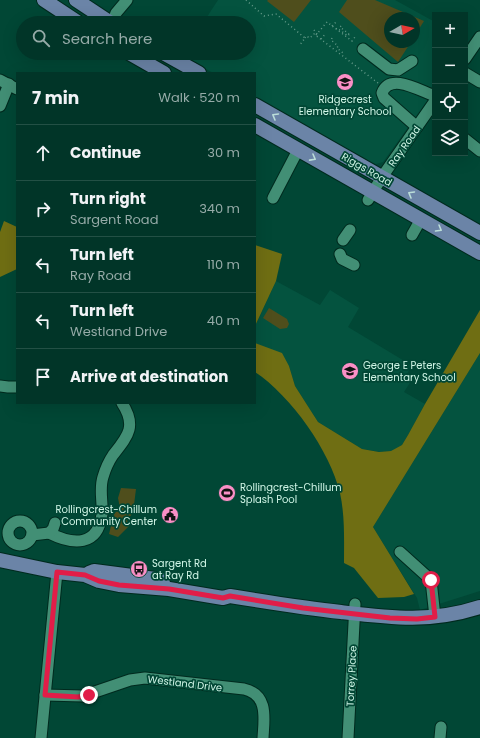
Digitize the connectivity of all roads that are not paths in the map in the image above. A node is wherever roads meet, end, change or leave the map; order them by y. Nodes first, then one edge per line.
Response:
1 (44, 0) edge
2 (76, 0) edge
3 (127, 0) edge
4 (68, 16) edge
5 (100, 16) edge
6 (114, 16) edge
7 (480, 37) edge
8 (363, 49) dead end
9 (468, 55) edge
10 (141, 60) edge
11 (176, 60) edge
12 (412, 61) dead end
13 (162, 72) edge
14 (197, 72) edge
15 (468, 75) edge
16 (480, 82) edge
17 (9, 84) edge
18 (432, 95) edge
19 (0, 106) edge
20 (256, 106) edge
21 (432, 113) edge
22 (256, 126) edge
23 (417, 127) junction
24 (468, 141) edge
25 (298, 150) junction
26 (480, 151) edge
27 (382, 177) junction
28 (371, 196) junction
29 (273, 198) dead end
30 (421, 219) junction
31 (350, 230) dead end
32 (480, 233) edge
33 (412, 235) dead end
34 (343, 240) dead end
35 (480, 253) edge
36 (340, 254) dead end
37 (354, 265) dead end
38 (0, 386) edge
39 (16, 387) edge
40 (123, 404) edge
41 (55, 523) dead end
42 (49, 533) junction
43 (32, 535) junction
44 (17, 545) junction
45 (400, 552) dead end
46 (6, 561) edge
47 (57, 572) junction
48 (480, 607) edge
49 (354, 609) junction
50 (435, 617) junction
51 (45, 695) junction
52 (41, 738) edge
53 (263, 738) edge
54 (348, 738) edge

1 - 4 main road
2 - 5 main road
3 - 6 street
7 - 9 street
8 - 12 street
10 - 13 main road
11 - 14 main road
15 - 16 street
17 - 19 street
18 - 23 street
27 -> 20 main road, Riggs Road
21 - 23 street, Ray Road
22 - 25 main road, Riggs Road
23 - 27 street, Ray Road
24 - 26 street
25 -> 28 main road, Riggs Road
25 - 29 street
27 - 28 street, Ray Road
32 -> 27 main road, Riggs Road
28 - 30 main road, Riggs Road
30 - 33 street
30 -> 35 main road, Riggs Road
31 - 34 street
36 - 37 street
38 - 39 street
40 - 42 street
41 - 42 street
42 - 43 street
43 - 44 street
43 - 44 street
44 - 46 street
45 - 50 street
46 - 47 main road
47 - 49 main road
47 - 51 street
48 - 50 main road
49 - 50 main road
49 - 54 street, Torrey Place
51 - 52 street
51 - 53 street, Westland Drive

